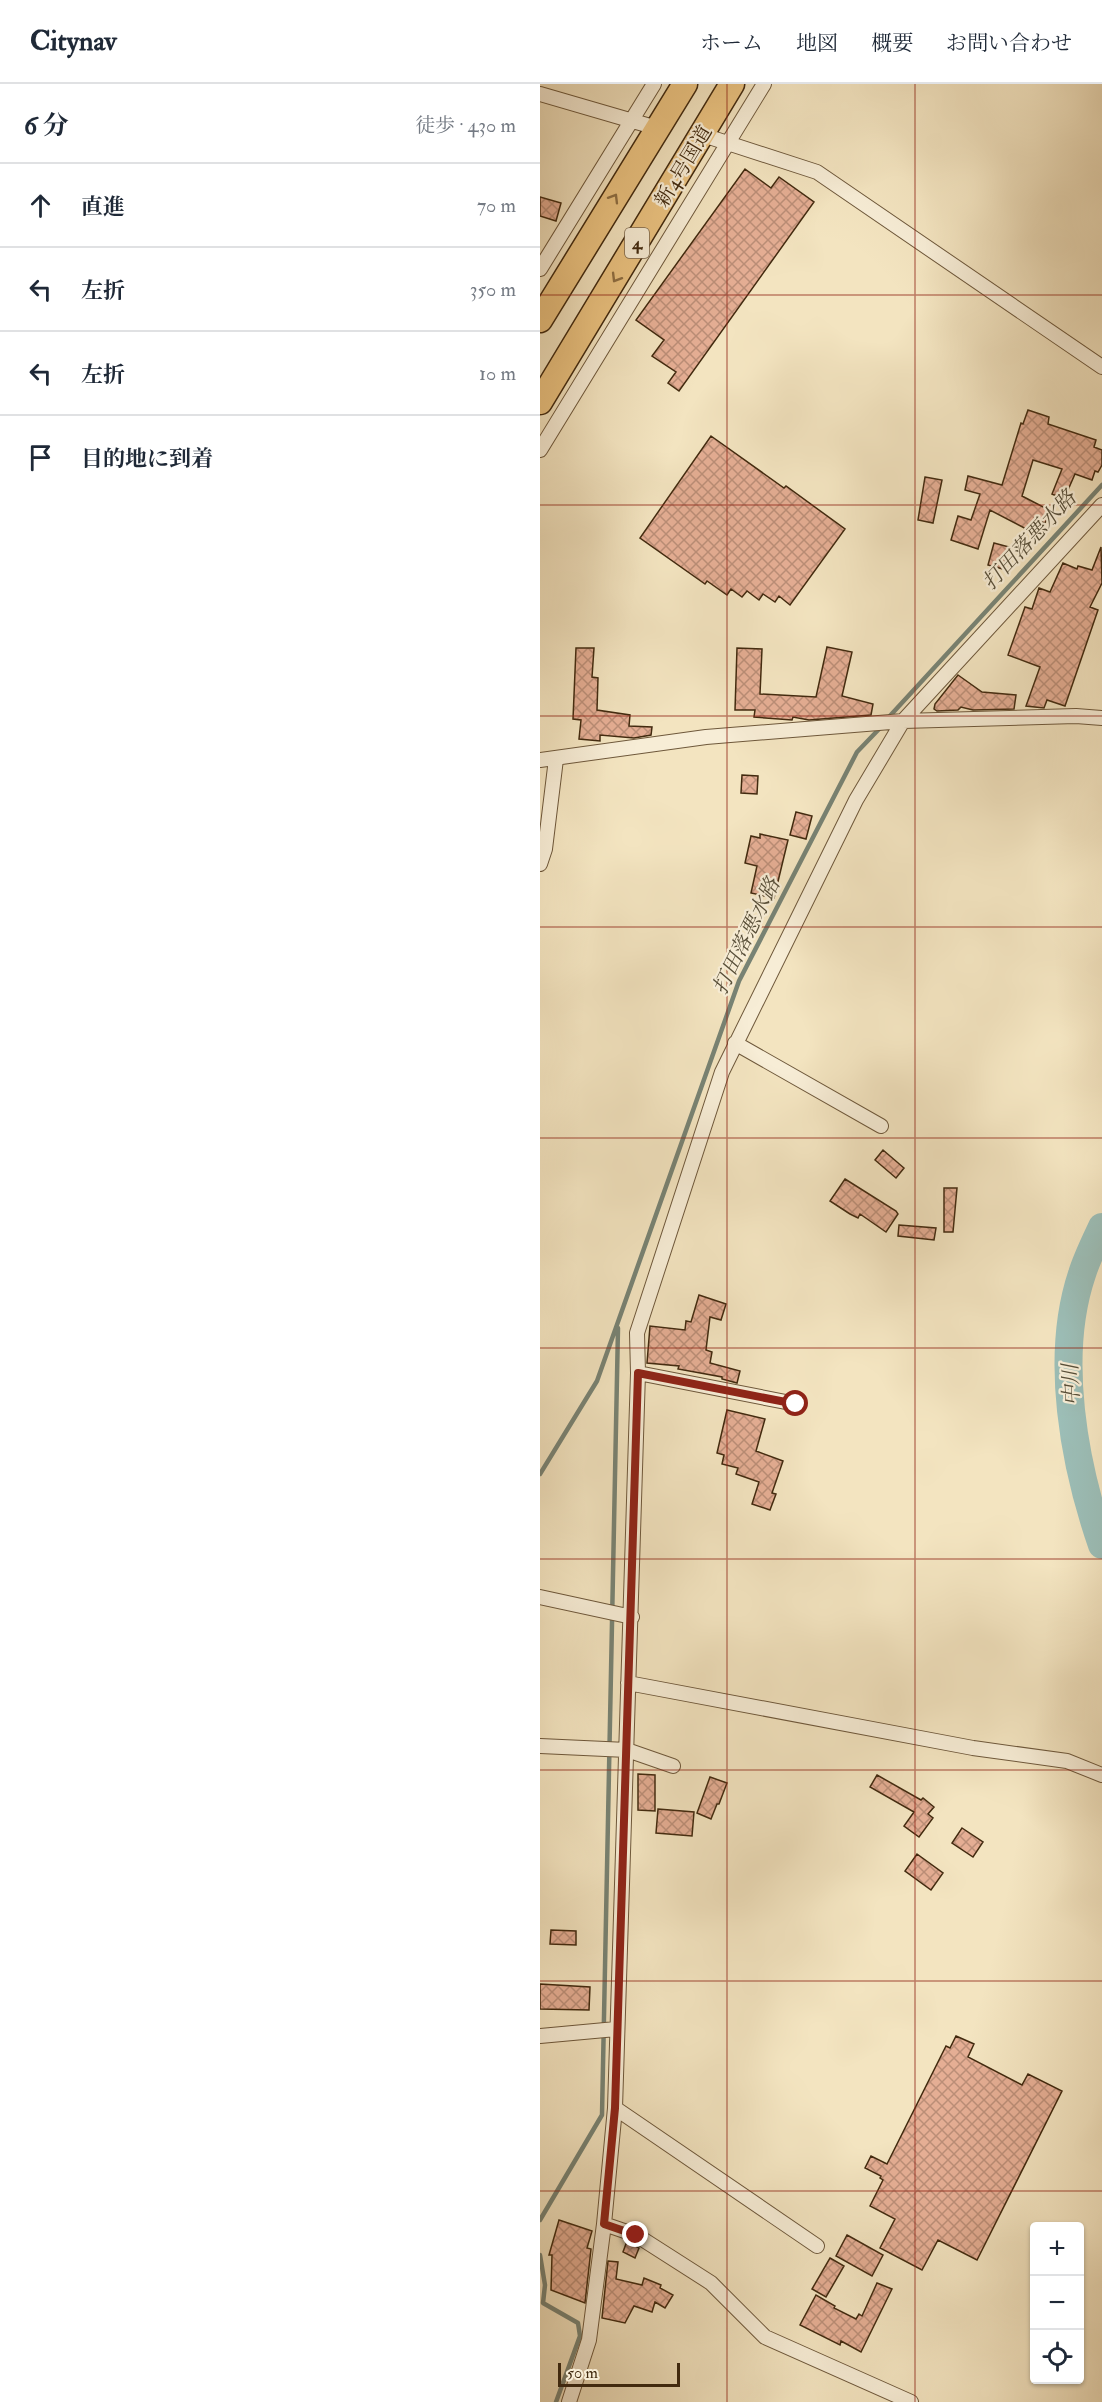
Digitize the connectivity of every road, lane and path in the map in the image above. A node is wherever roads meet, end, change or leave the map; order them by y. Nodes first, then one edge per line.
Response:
1 (654, 84) edge
2 (685, 84) edge
3 (732, 84) edge
4 (764, 84) edge
5 (540, 94) edge
6 (630, 122) junction
7 (657, 128) junction
8 (703, 135) junction
9 (729, 142) junction
10 (540, 269) edge
11 (540, 320) edge
12 (1102, 367) edge
13 (540, 402) edge
14 (540, 450) edge
15 (1102, 505) edge
16 (1102, 718) edge
17 (903, 721) junction
18 (556, 759) junction
19 (540, 760) edge
20 (540, 864) edge
21 (735, 1043) junction
22 (881, 1126) dead end
23 (638, 1373) junction
24 (796, 1404) dead end
25 (540, 1597) edge
26 (632, 1617) junction
27 (628, 1683) junction
28 (540, 1746) edge
29 (627, 1750) junction
30 (673, 1766) dead end
31 (1102, 1775) edge
32 (616, 2029) junction
33 (540, 2036) edge
34 (615, 2108) junction
35 (604, 2224) junction
36 (817, 2246) dead end
37 (569, 2402) edge
38 (911, 2402) edge

1 - 6 street
2 - 7 highway, 新4号国道 / 4
3 - 8 highway, 新4号国道 / 4
4 - 9 street
5 - 6 street
6 - 7 street
6 - 10 street
11 -> 7 highway, 新4号国道 / 4
8 - 9 street
8 -> 13 highway, 新4号国道 / 4
9 - 12 street
9 - 14 street
15 - 17 street
16 - 17 street
17 - 18 street
17 - 21 street
18 - 19 street
18 - 20 street
21 - 22 street
21 - 23 street
23 - 24 street
23 - 26 street
25 - 26 street
26 - 27 street
27 - 29 street
27 - 31 street
28 - 29 street
29 - 30 street
29 - 32 street
32 - 33 street
32 - 34 street
34 - 35 street
34 - 36 street
35 - 37 street
35 - 38 street

